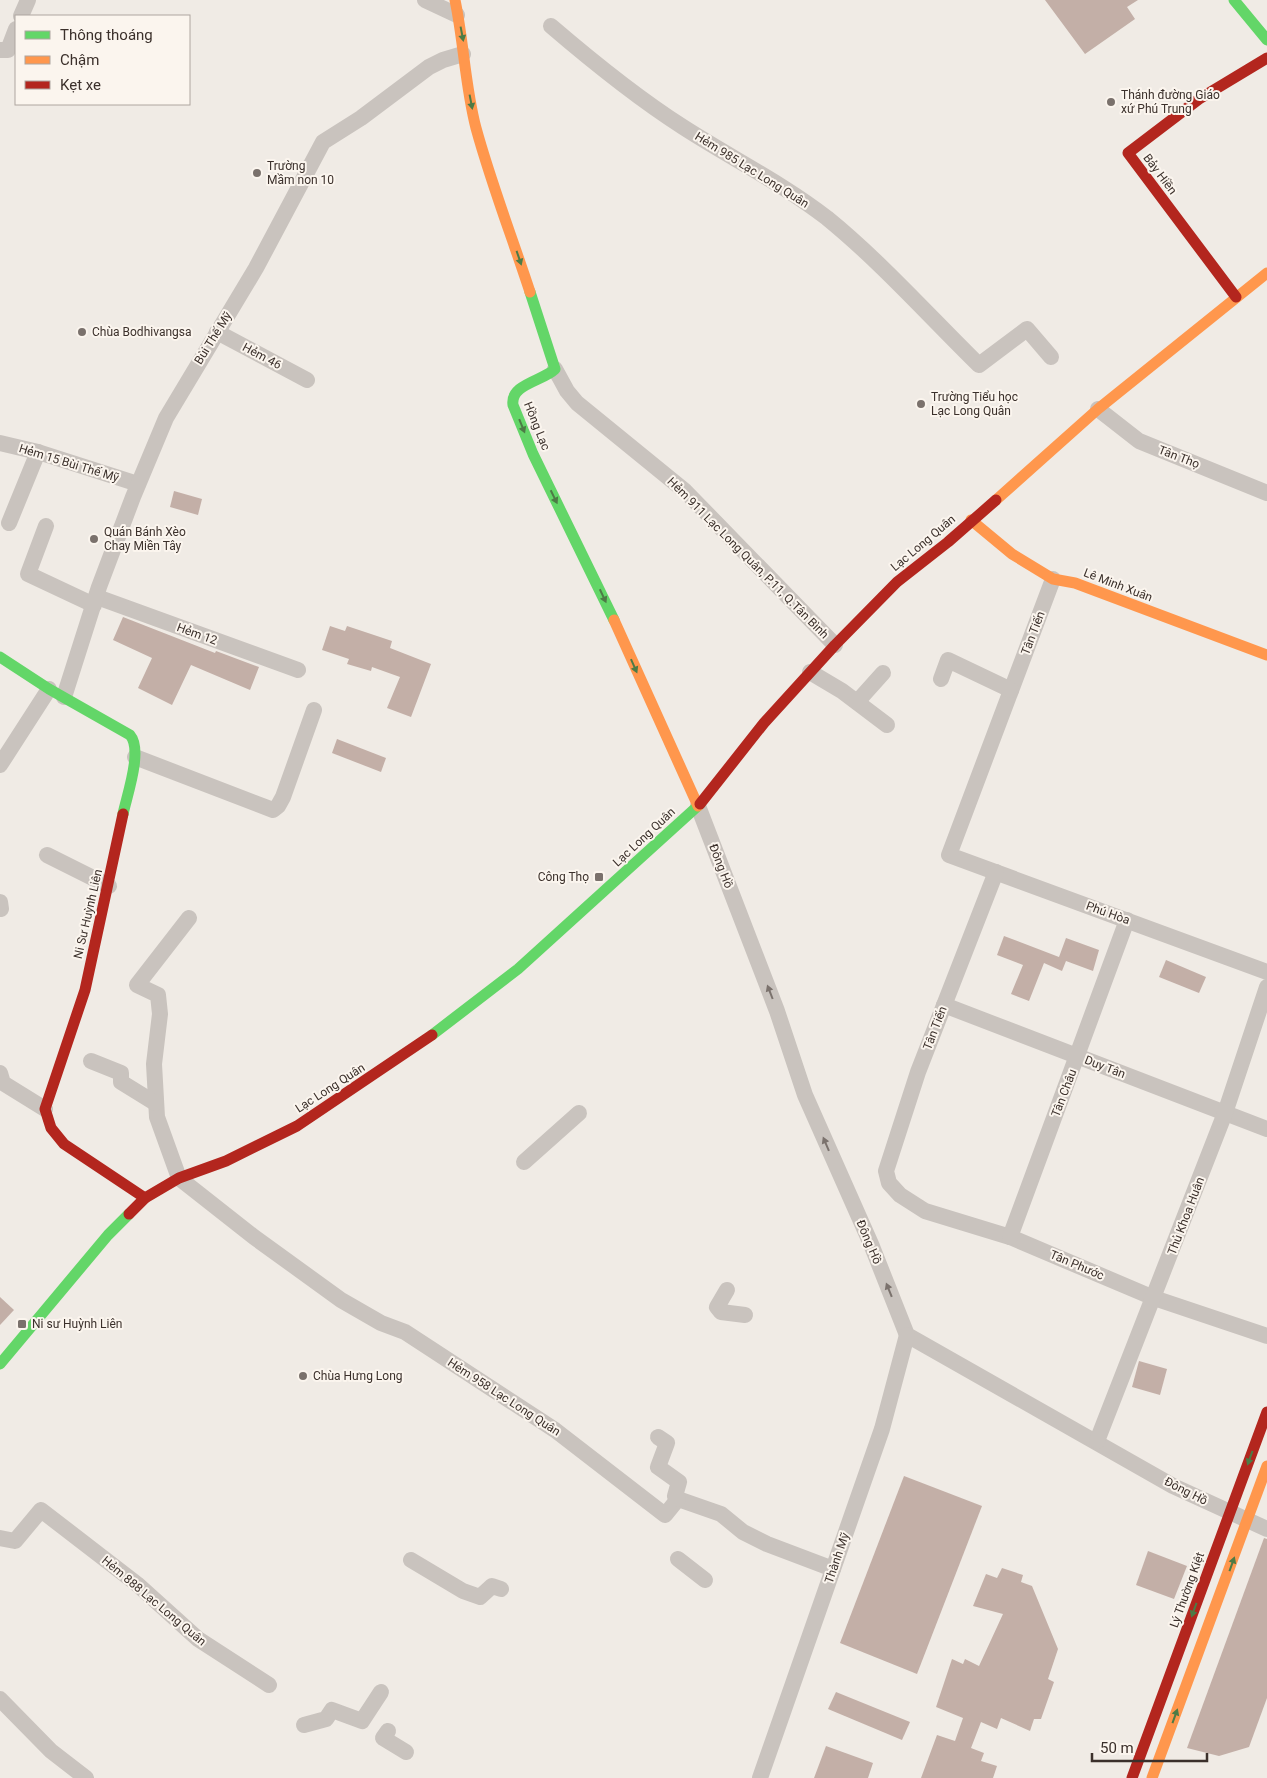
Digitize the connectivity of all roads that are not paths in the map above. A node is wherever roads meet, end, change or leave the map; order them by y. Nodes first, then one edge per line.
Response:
1 (28, 0) edge
2 (425, 0) edge
3 (1234, 0) edge
4 (456, 7) edge
5 (21, 15) edge
6 (551, 26) dead end
7 (15, 31) edge
8 (1267, 40) edge
9 (4, 50) edge
10 (463, 54) junction
11 (1267, 58) edge
12 (1267, 273) edge
13 (1236, 297) junction
14 (217, 332) junction
15 (1051, 357) dead end
16 (555, 368) junction
17 (307, 380) dead end
18 (1098, 409) junction
19 (0, 443) edge
20 (38, 452) junction
21 (138, 484) junction
22 (1267, 493) edge
23 (971, 520) junction
24 (9, 523) dead end
25 (46, 526) dead end
26 (1053, 579) junction
27 (96, 601) junction
28 (835, 645) junction
29 (1267, 655) edge
30 (0, 657) edge
31 (298, 670) dead end
32 (810, 672) junction
33 (883, 673) dead end
34 (941, 679) dead end
35 (48, 689) junction
36 (1011, 690) junction
37 (64, 697) junction
38 (857, 702) junction
39 (314, 710) dead end
40 (887, 725) dead end
41 (5, 748) edge
42 (135, 757) junction
43 (0, 765) edge
44 (698, 806) junction
45 (47, 855) dead end
46 (949, 855) joint
47 (996, 872) junction
48 (109, 886) junction
49 (189, 918) dead end
50 (1128, 920) junction
51 (1267, 972) edge
52 (1267, 987) edge
53 (944, 1005) junction
54 (1078, 1057) junction
55 (91, 1061) dead end
56 (0, 1073) edge
57 (156, 1103) junction
58 (46, 1109) junction
59 (579, 1113) dead end
60 (1224, 1113) junction
61 (1267, 1129) edge
62 (524, 1162) dead end
63 (179, 1178) junction
64 (892, 1186) joint
65 (145, 1198) junction
66 (1010, 1237) junction
67 (726, 1290) dead end
68 (1154, 1298) junction
69 (745, 1316) dead end
70 (907, 1335) junction
71 (1267, 1336) edge
72 (0, 1364) edge
73 (1267, 1412) edge
74 (658, 1437) dead end
75 (1097, 1441) junction
76 (1267, 1466) edge
77 (678, 1499) junction
78 (1230, 1512) junction
79 (1248, 1520) junction
80 (1267, 1529) edge
81 (0, 1538) edge
82 (678, 1559) dead end
83 (411, 1560) dead end
84 (833, 1570) junction
85 (705, 1580) dead end
86 (501, 1589) dead end
87 (269, 1684) dead end
88 (381, 1692) dead end
89 (0, 1699) edge
90 (304, 1725) dead end
91 (388, 1731) dead end
92 (406, 1752) dead end
93 (86, 1778) edge
94 (760, 1778) edge
95 (1132, 1778) edge
96 (1152, 1778) edge

1 - 5 street
2 - 4 street
3 - 8 main road
4 -> 10 main road
6 - 15 street, Hẻm 985 Lạc Long Quân
7 - 9 street
10 - 14 street, Bùi Thế Mỹ
10 -> 16 main road
11 - 13 main road, Bảy Hiền
12 - 13 main road, Lạc Long Quân
13 - 18 main road, Lạc Long Quân
14 - 17 street, Hẻm 46
14 - 21 street, Bùi Thế Mỹ
16 - 28 street, Hẻm 911 Lạc Long Quân, P.11, Q.Tân Bình
16 -> 44 main road, Hồng Lạc
18 - 22 street, Tân Thọ
18 - 23 main road, Lạc Long Quân
19 - 20 street, Hẻm 15 Bùi Thế Mỹ
20 - 21 street, Hẻm 15 Bùi Thế Mỹ
20 - 24 street
21 - 27 street, Bùi Thế Mỹ
23 - 26 main road, Lê Minh Xuân
23 - 28 main road, Lạc Long Quân
25 - 27 street, Hẻm 12
26 - 29 main road, Lê Minh Xuân
26 - 36 street, Tân Tiến
27 - 31 street, Hẻm 12
27 - 37 street, Bùi Thế Mỹ
28 - 32 main road, Lạc Long Quân
30 - 35 main road, Ni Sư Huỳnh Liên
32 - 38 street
32 - 44 main road, Lạc Long Quân
33 - 38 street
34 - 36 street
35 - 37 main road, Ni Sư Huỳnh Liên
35 - 41 street
36 - 46 street, Tân Tiến
37 - 42 main road, Ni Sư Huỳnh Liên
38 - 40 street
39 - 42 street
41 - 43 street
42 - 48 main road, Ni Sư Huỳnh Liên
44 - 63 main road, Lạc Long Quân
70 -> 44 street, Đông Hồ
45 - 48 street
46 - 47 street, Phú Hòa
47 - 50 street, Phú Hòa
47 - 53 street, Tân Tiến
48 - 58 main road, Ni Sư Huỳnh Liên
49 - 57 street
50 - 51 street, Phú Hòa
50 - 54 street, Tân Châu
52 - 60 street, Thủ Khoa Huân
53 - 54 street, Duy Tân
53 - 64 street, Tân Tiến
54 - 60 street, Duy Tân
54 - 66 street, Tân Châu
55 - 57 street
56 - 58 street
57 - 63 street
58 - 65 main road
59 - 62 street
60 - 61 street, Duy Tân
60 - 68 street, Thủ Khoa Huân
63 - 65 main road, Lạc Long Quân
63 - 77 street, Hẻm 958 Lạc Long Quân
64 - 66 street, Tân Phước
65 - 72 main road, Lạc Long Quân
66 - 68 street, Tân Phước
67 - 69 street
68 - 71 street, Tân Phước
68 - 75 street, Thủ Khoa Huân
70 - 75 street, Đông Hồ
70 - 84 street, Thành Mỹ
73 -> 78 main road, Lý Thường Kiệt
74 - 77 street
75 - 78 street, Đông Hồ
76 - 79 main road
77 - 84 street
78 - 79 street, Đông Hồ
78 -> 95 main road, Lý Thường Kiệt
79 - 80 street, Đông Hồ
96 -> 79 main road
81 - 87 street, Hẻm 888 Lạc Long Quân
82 - 85 street
83 - 86 street
84 - 94 street, Thành Mỹ
88 - 90 street
89 - 93 street
91 - 92 street

